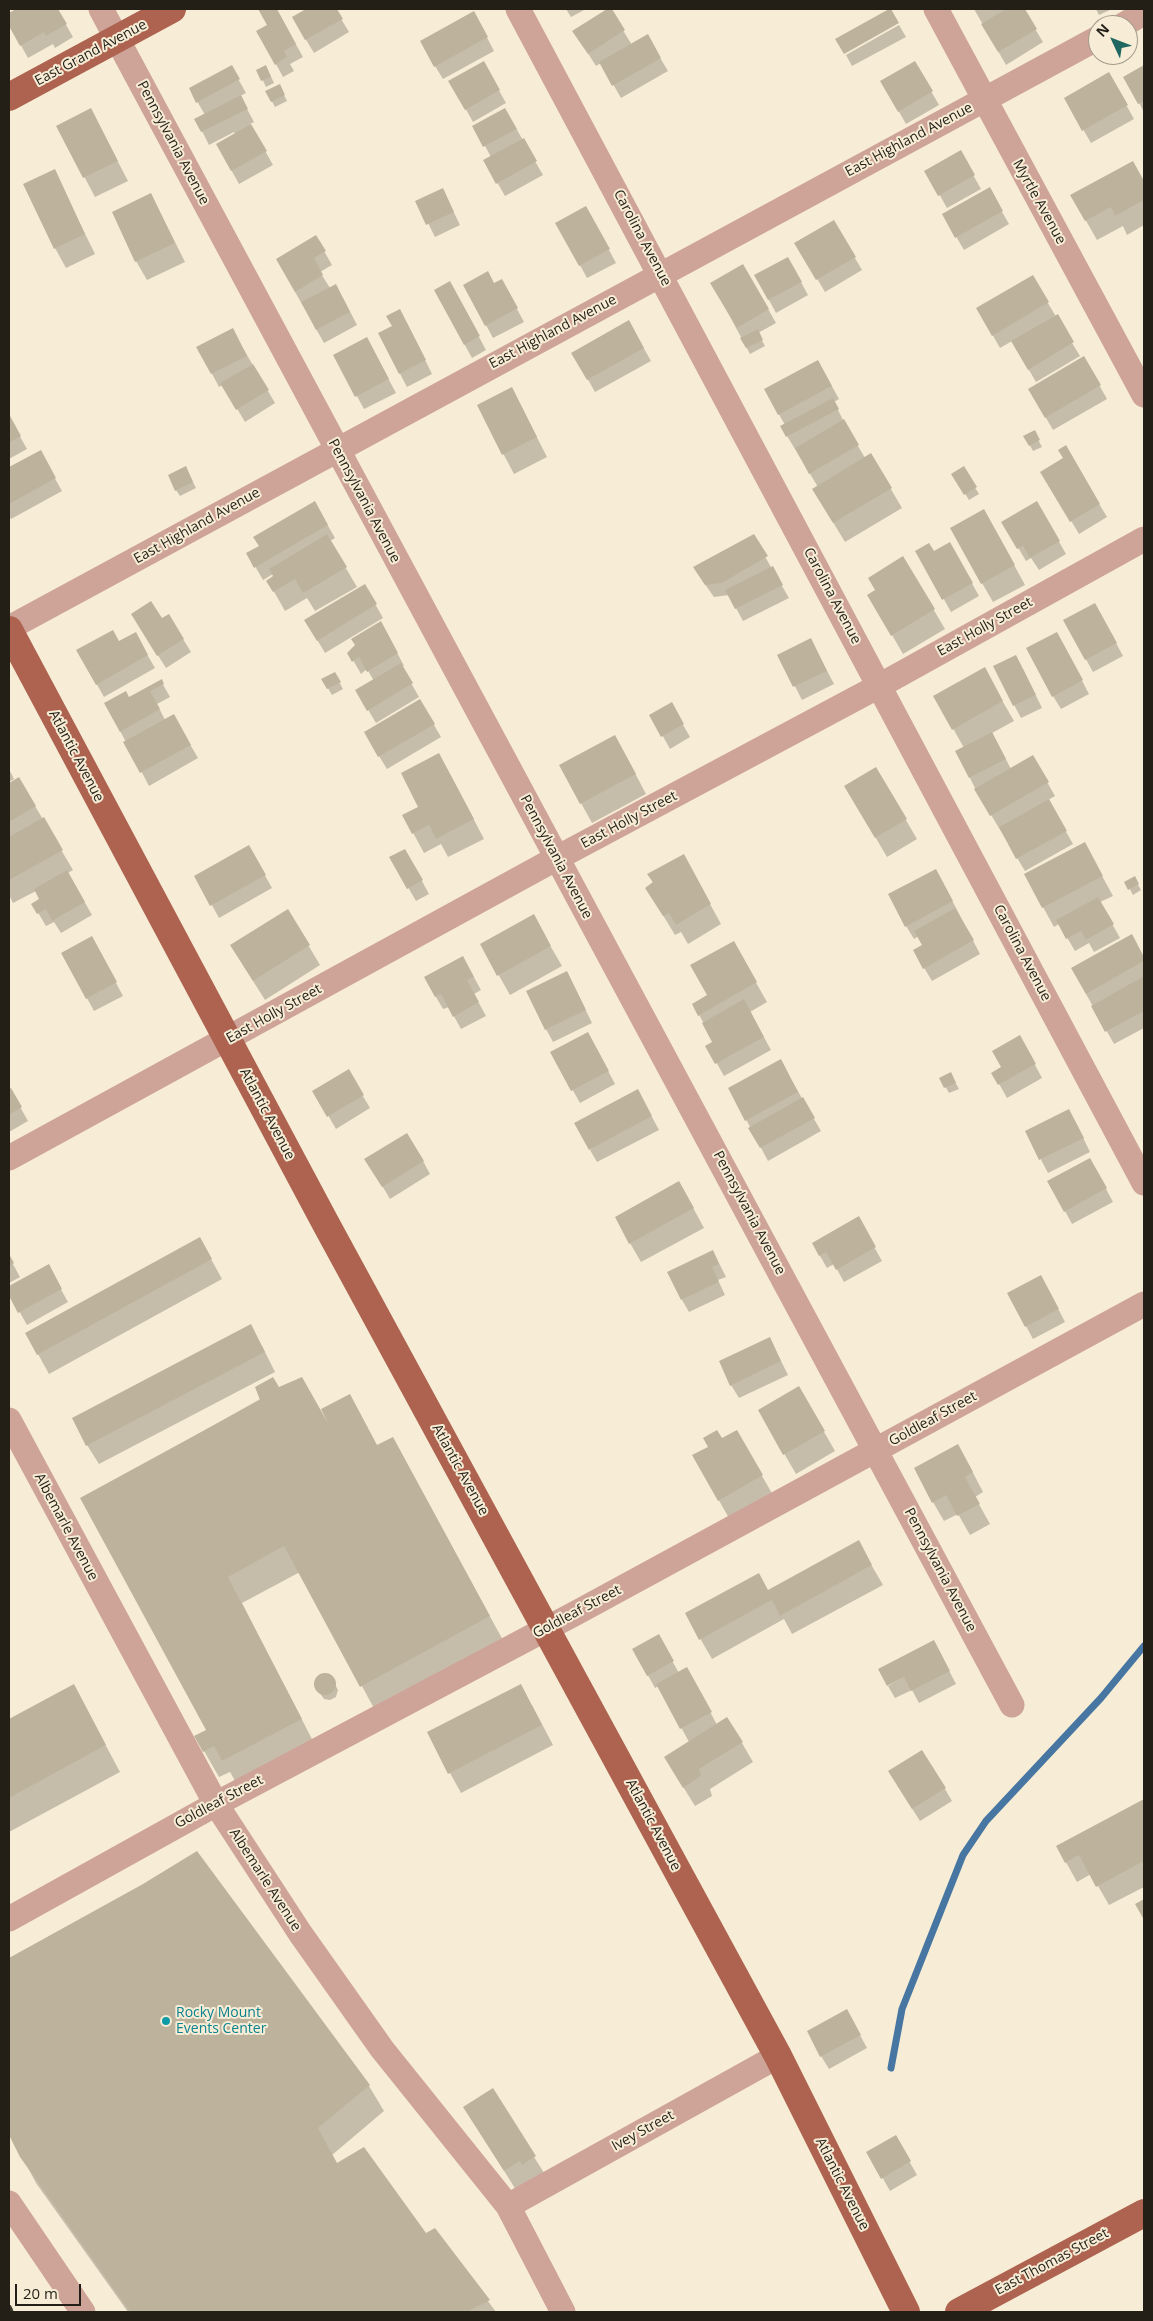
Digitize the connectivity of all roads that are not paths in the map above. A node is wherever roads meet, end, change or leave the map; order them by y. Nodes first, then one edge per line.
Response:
1 (101, 9) edge
2 (172, 9) edge
3 (518, 9) edge
4 (936, 9) edge
5 (117, 39) junction
6 (1088, 43) edge
7 (9, 97) edge
8 (984, 100) junction
9 (661, 273) junction
10 (1144, 394) edge
11 (336, 450) junction
12 (1144, 539) edge
13 (9, 629) edge
14 (879, 686) junction
15 (557, 858) junction
16 (227, 1039) junction
17 (9, 1158) edge
18 (1144, 1183) edge
19 (1144, 1304) edge
20 (9, 1420) edge
21 (877, 1450) junction
22 (547, 1628) junction
23 (1012, 1705) dead end
24 (216, 1804) junction
25 (9, 1919) edge
26 (778, 2056) junction
27 (9, 2203) edge
28 (508, 2206) junction
29 (1144, 2212) edge
30 (83, 2312) edge
31 (562, 2312) edge
32 (906, 2312) edge
33 (960, 2312) edge

1 - 5 street, Pennsylvania Avenue
2 - 5 main road, East Grand Avenue
3 - 9 street, Carolina Avenue
4 - 8 street, Myrtle Avenue
5 - 7 main road, East Grand Avenue
5 - 11 street, Pennsylvania Avenue
6 - 8 street, East Highland Avenue
8 - 9 street, East Highland Avenue
8 - 10 street, Myrtle Avenue
9 - 11 street, East Highland Avenue
9 - 14 street, Carolina Avenue
11 - 13 street, East Highland Avenue
11 - 15 street, Pennsylvania Avenue
12 - 14 street, East Holly Street
13 - 16 main road, Atlantic Avenue
14 - 15 street, East Holly Street
14 - 18 street, Carolina Avenue
15 - 16 street, East Holly Street
15 - 21 street, Pennsylvania Avenue
16 - 17 street, East Holly Street
16 - 22 main road, Atlantic Avenue
19 - 21 street, Goldleaf Street
20 - 24 street, Albemarle Avenue
21 - 22 street, Goldleaf Street
21 - 23 street, Pennsylvania Avenue
22 - 24 street, Goldleaf Street
22 - 26 main road, Atlantic Avenue
24 - 25 street, Goldleaf Street
24 - 28 street, Albemarle Avenue
26 - 28 street, Ivey Street
26 - 32 main road, Atlantic Avenue
27 - 30 street
28 - 31 street, Albemarle Avenue
29 - 33 main road, East Thomas Street

